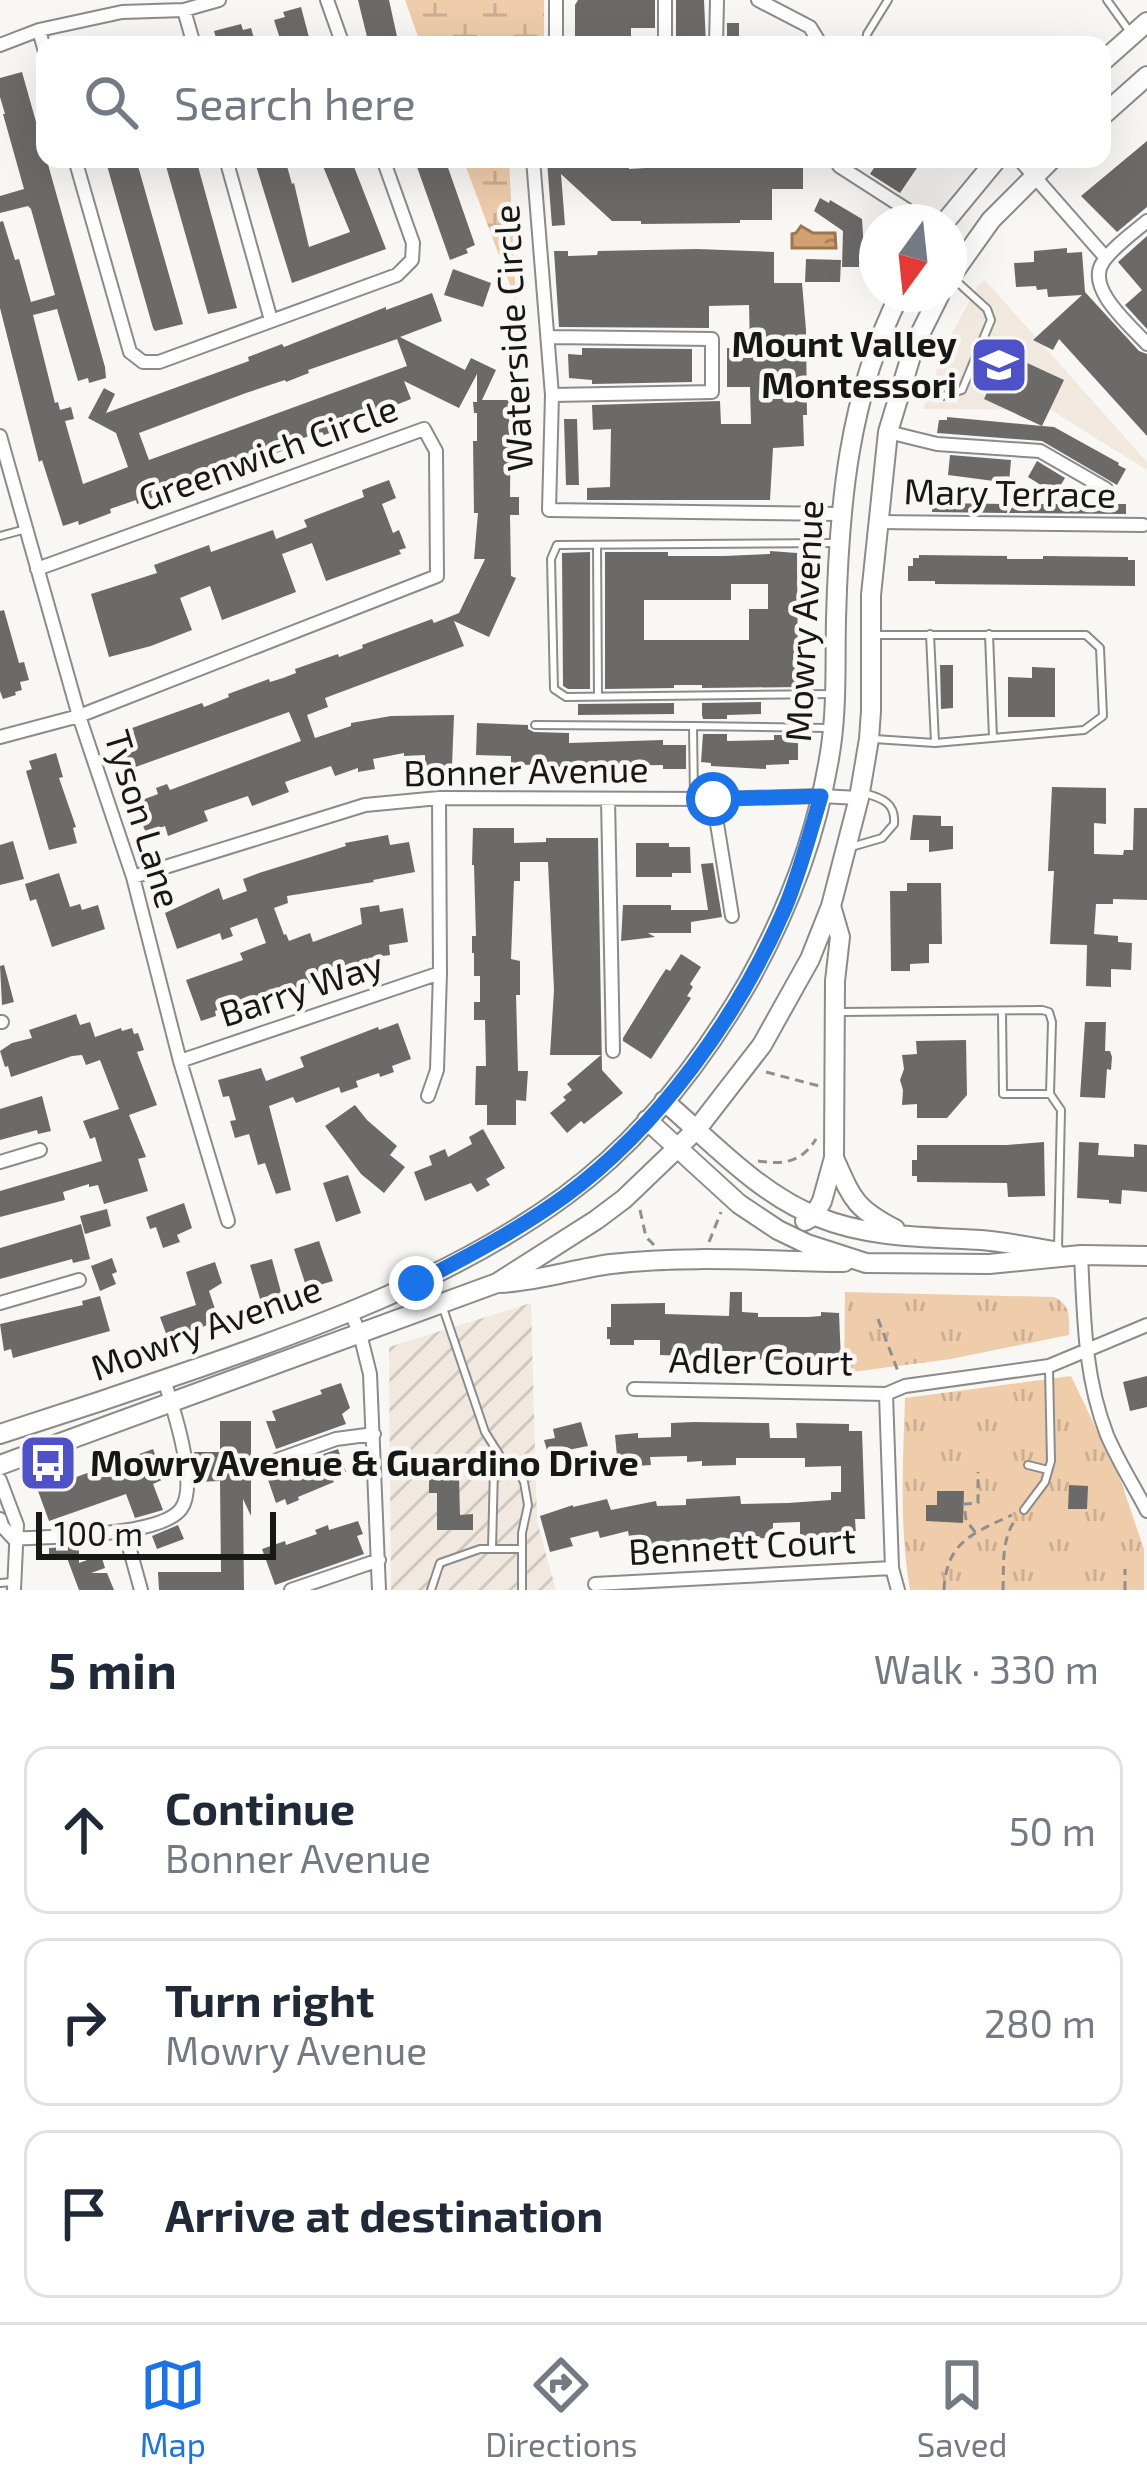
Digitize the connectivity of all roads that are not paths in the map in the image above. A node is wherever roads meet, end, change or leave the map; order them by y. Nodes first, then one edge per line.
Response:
1 (219, 0) edge
2 (327, 0) edge
3 (556, 0) edge
4 (665, 0) edge
5 (717, 0) edge
6 (758, 0) edge
7 (888, 0) edge
8 (1107, 0) edge
9 (184, 10) junction
10 (1139, 28) edge
11 (39, 30) junction
12 (41, 36) edge
13 (191, 36) edge
14 (340, 36) edge
15 (556, 36) edge
16 (665, 36) edge
17 (716, 36) edge
18 (815, 36) edge
19 (867, 36) edge
20 (0, 45) edge
21 (1111, 54) edge
22 (1147, 76) edge
23 (1111, 108) edge
24 (79, 168) edge
25 (229, 168) edge
26 (386, 168) edge
27 (534, 168) edge
28 (841, 168) edge
29 (990, 168) edge
30 (1026, 168) edge
31 (1042, 168) edge
32 (1033, 176) junction
33 (898, 204) edge
34 (960, 204) edge
35 (1147, 221) edge
36 (967, 254) edge
37 (1106, 258) junction
38 (967, 292) edge
39 (892, 312) edge
40 (931, 312) edge
41 (271, 320) junction
42 (549, 337) junction
43 (1147, 344) edge
44 (901, 389) junction
45 (552, 395) junction
46 (888, 432) junction
47 (0, 436) edge
48 (1106, 489) dead end
49 (840, 514) junction
50 (877, 522) junction
51 (1143, 525) dead end
52 (26, 530) junction
53 (0, 536) edge
54 (838, 543) junction
55 (597, 546) junction
56 (37, 569) junction
57 (872, 634) junction
58 (930, 634) junction
59 (989, 634) junction
60 (836, 694) junction
61 (598, 697) junction
62 (79, 716) junction
63 (535, 725) dead end
64 (693, 726) junction
65 (834, 728) junction
66 (0, 737) edge
67 (994, 738) junction
68 (868, 739) junction
69 (935, 743) junction
70 (860, 794) junction
71 (821, 796) junction
72 (439, 798) junction
73 (608, 799) junction
74 (694, 799) junction
75 (713, 799) junction
76 (848, 848) junction
77 (133, 877) junction
78 (831, 906) junction
79 (732, 916) dead end
80 (440, 974) junction
81 (1002, 1010) junction
82 (835, 1012) junction
83 (613, 1051) dead end
84 (180, 1060) junction
85 (1050, 1094) junction
86 (428, 1096) dead end
87 (664, 1101) junction
88 (647, 1120) junction
89 (697, 1129) junction
90 (677, 1148) junction
91 (40, 1150) dead end
92 (834, 1158) junction
93 (0, 1162) edge
94 (814, 1216) junction
95 (228, 1221) dead end
96 (778, 1230) junction
97 (909, 1237) junction
98 (1058, 1251) junction
99 (1081, 1255) junction
100 (1147, 1256) edge
101 (866, 1262) junction
102 (79, 1280) dead end
103 (496, 1283) junction
104 (441, 1302) junction
105 (0, 1303) edge
106 (350, 1311) junction
107 (1147, 1324) edge
108 (360, 1334) junction
109 (1085, 1352) junction
110 (1049, 1366) junction
111 (164, 1380) junction
112 (634, 1388) dead end
113 (886, 1394) junction
114 (172, 1403) junction
115 (0, 1434) edge
116 (374, 1434) junction
117 (277, 1460) dead end
118 (502, 1460) junction
119 (0, 1465) edge
120 (1028, 1465) dead end
121 (1048, 1470) junction
122 (0, 1480) edge
123 (1024, 1510) road end
124 (1147, 1511) edge
125 (0, 1519) edge
126 (125, 1532) junction
127 (14, 1539) junction
128 (492, 1549) junction
129 (521, 1549) junction
130 (379, 1560) junction
131 (892, 1568) junction
132 (595, 1584) dead end
133 (9, 1585) edge
134 (141, 1590) edge
135 (291, 1590) edge
136 (379, 1590) edge
137 (431, 1590) edge
138 (522, 1590) edge
139 (898, 1590) edge

1 - 9 street
2 - 14 street
3 - 15 street
4 - 16 street
5 - 17 street
6 - 18 street
7 - 19 lane
8 - 10 lane
9 - 11 street
9 - 13 street
10 - 21 main road
11 - 12 street
11 - 20 street
22 - 23 main road
24 - 41 street
25 - 41 street
26 - 41 street
27 - 42 street, Waterside Circle
28 - 33 street
29 - 34 main road
30 - 32 street
31 - 32 main road
32 - 36 main road
32 - 37 street
35 - 37 street
37 - 43 street
38 - 44 lane
39 - 49 main road, Mowry Avenue
40 - 44 main road, Mowry Avenue
42 - 45 street, Waterside Circle
42 - 45 street
44 - 46 main road, Mowry Avenue
45 - 49 street, Waterside Circle
46 - 48 street
46 - 50 main road, Mowry Avenue
47 - 52 street, Tyson Lane
49 - 54 main road, Mowry Avenue
50 - 51 street, Mary Terrace
50 - 57 main road, Mowry Avenue
52 - 53 lane
52 - 56 street, Tyson Lane
54 - 55 lane
54 - 60 main road, Mowry Avenue
55 - 61 lane
55 - 61 lane
56 - 62 street, Tyson Lane
56 - 62 street, Greenwich Circle
57 - 58 lane
57 - 68 main road, Mowry Avenue
58 - 59 lane
58 - 69 lane
59 - 67 lane
59 - 67 lane
60 - 61 lane
60 - 65 main road, Mowry Avenue
62 - 66 street
62 - 77 street, Tyson Lane
63 - 64 lane
64 - 65 lane
64 - 74 lane
65 - 71 main road, Mowry Avenue
67 - 69 lane
68 - 69 lane
68 - 70 main road, Mowry Avenue
70 - 71 street, Bonner Avenue
70 - 76 main road, Mowry Avenue
70 - 76 lane
71 - 75 street, Bonner Avenue
71 - 87 main road, Mowry Avenue
72 - 73 street, Bonner Avenue
72 - 77 street, Bonner Avenue
72 - 80 street
73 - 74 street, Bonner Avenue
73 - 83 street
74 - 75 street, Bonner Avenue
75 - 79 street
76 - 78 main road, Mowry Avenue
77 - 84 street, Tyson Lane
78 - 82 main road, Mowry Avenue
78 - 89 main road, Mowry Avenue
80 - 84 street, Barry Way
80 - 86 street
81 - 82 lane
81 - 85 lane
81 - 85 lane
82 - 92 main road, Mowry Avenue
84 - 95 street, Tyson Lane
85 - 98 lane
87 - 88 main road, Mowry Avenue
87 - 89 main road
88 - 90 main road
88 - 106 main road, Mowry Avenue
89 - 90 main road, Mowry Avenue
89 - 94 main road
90 - 96 main road
90 - 103 main road, Mowry Avenue
91 - 93 street
92 - 94 main road, Mowry Avenue
92 - 97 main road
94 - 96 main road
94 - 97 main road
96 - 101 main road
97 - 98 main road
98 - 99 main road
99 - 100 main road
99 - 101 main road
99 - 109 street
101 - 103 main road
102 - 105 street
103 - 104 main road, Mowry Avenue
104 - 108 main road, Mowry Avenue
104 - 118 lane
106 - 108 street
106 - 111 main road, Mowry Avenue
107 - 109 street
108 - 114 main road, Mowry Avenue
108 - 116 street
109 - 110 street
109 - 124 street
110 - 113 street
110 - 121 lane
111 - 114 street
111 - 115 main road, Mowry Avenue
112 - 113 street, Adler Court
113 - 131 street
114 - 119 main road, Mowry Avenue
114 - 126 street
116 - 117 street
116 - 130 street
118 - 128 lane
118 - 129 lane
120 - 121 lane
121 - 123 lane
122 - 127 street
125 - 127 street
126 - 127 street
126 - 134 street
127 - 133 street
128 - 129 lane
128 - 137 lane
129 - 138 lane
130 - 135 street
130 - 136 street
131 - 132 street, Bennett Court
131 - 139 street

